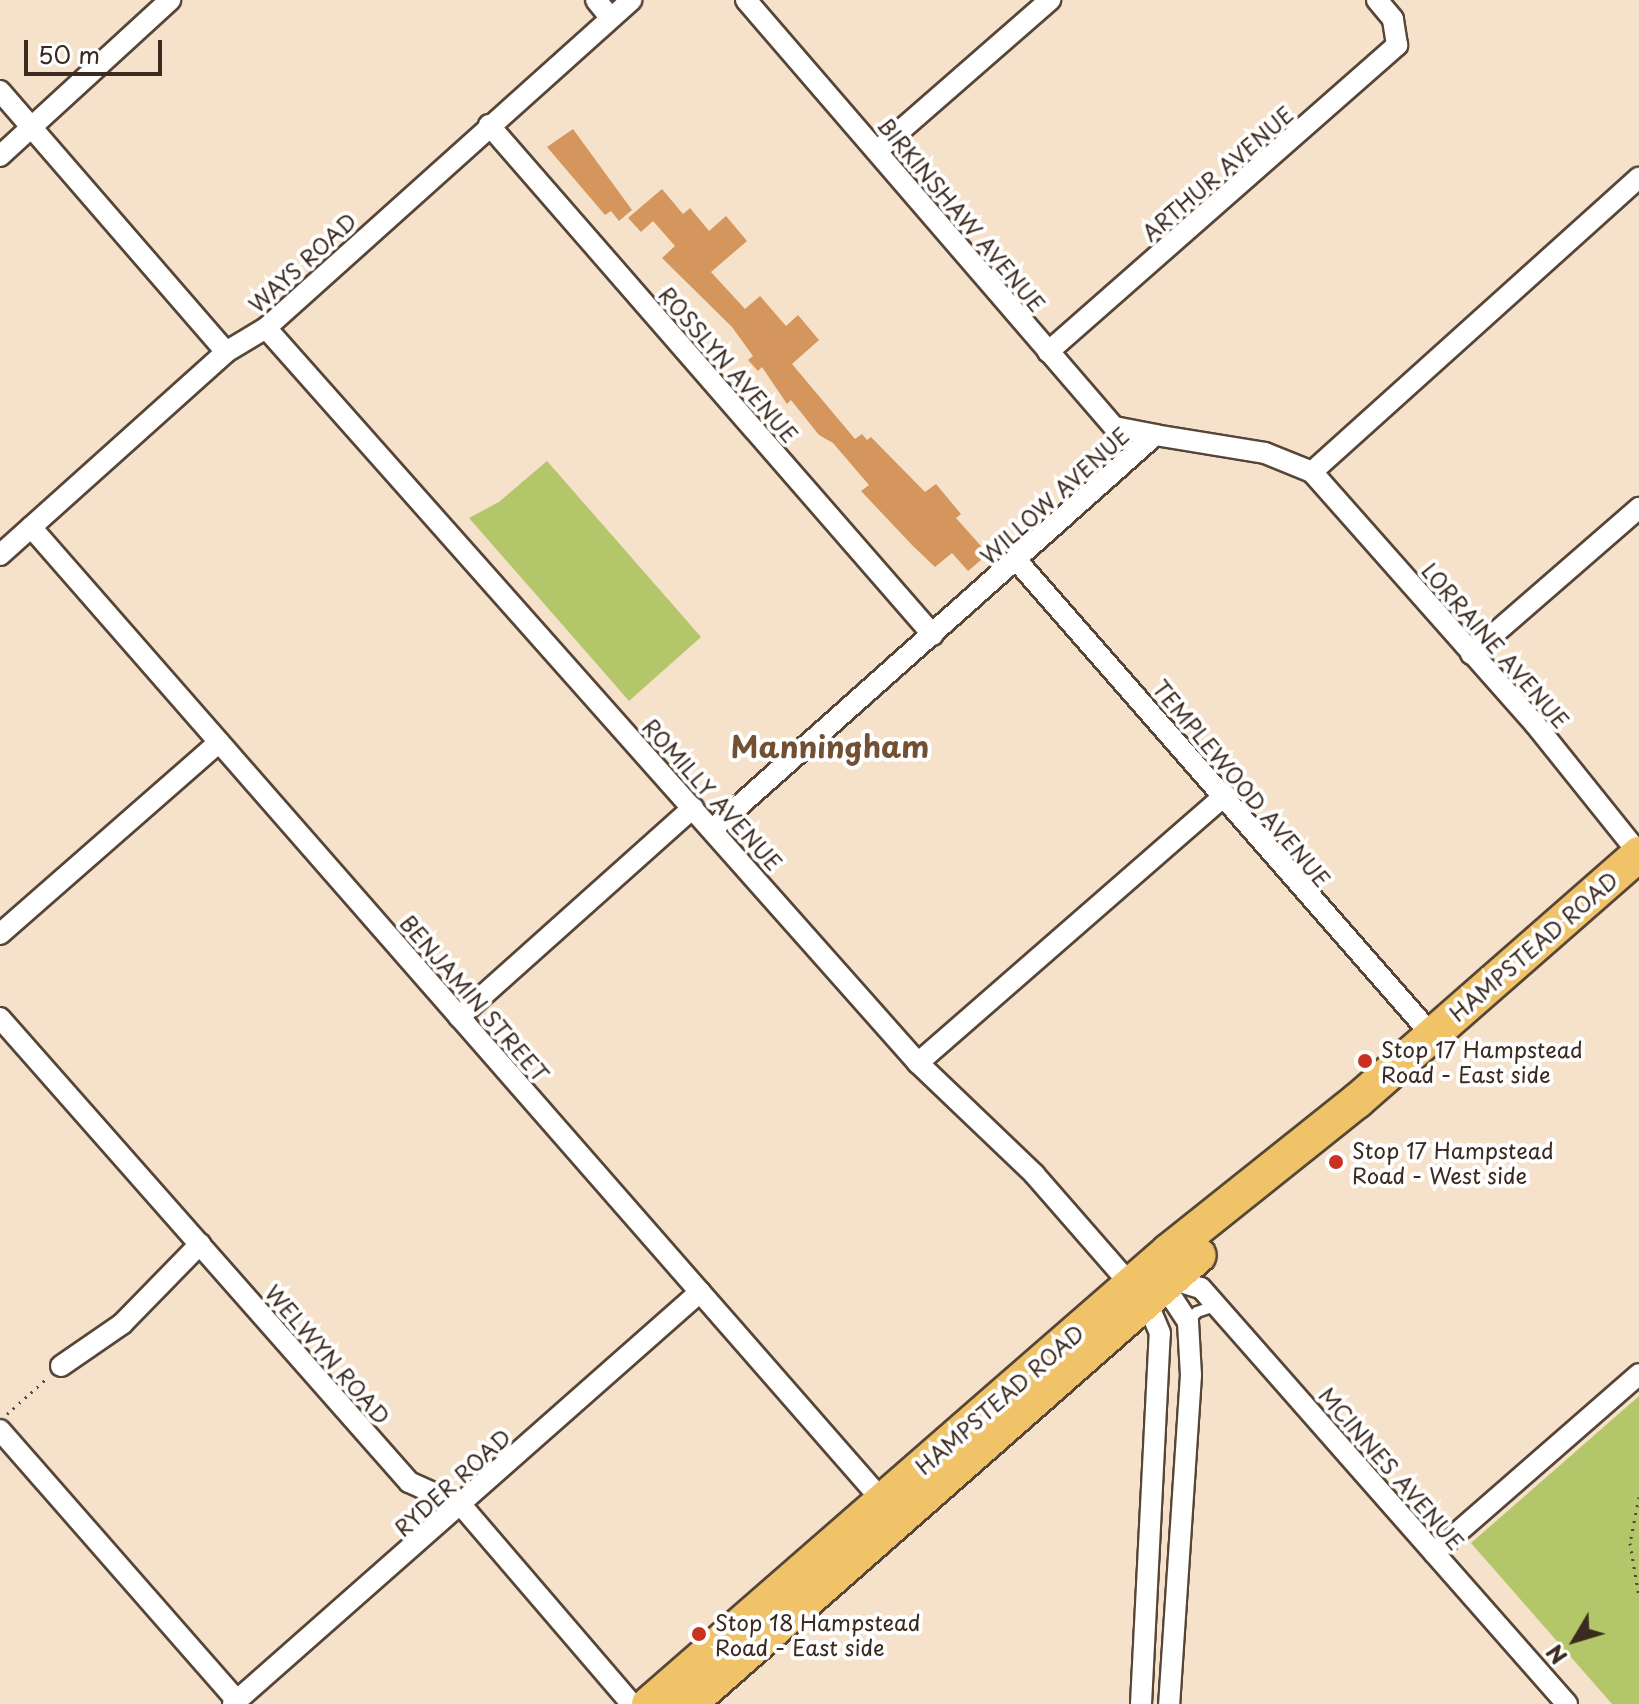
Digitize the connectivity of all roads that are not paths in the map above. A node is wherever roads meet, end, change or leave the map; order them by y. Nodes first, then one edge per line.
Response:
1 (170, 0) edge
2 (596, 0) edge
3 (631, 0) edge
4 (746, 0) edge
5 (1050, 0) edge
6 (1377, 0) edge
7 (610, 17) junction
8 (0, 91) edge
9 (489, 125) junction
10 (29, 131) junction
11 (877, 151) junction
12 (0, 156) edge
13 (1638, 180) edge
14 (266, 328) junction
15 (226, 352) junction
16 (1048, 352) junction
17 (1155, 435) junction
18 (1312, 472) junction
19 (1639, 508) edge
20 (31, 527) junction
21 (0, 555) edge
22 (1018, 562) junction
23 (933, 635) junction
24 (1471, 654) junction
25 (219, 742) junction
26 (1225, 795) junction
27 (693, 808) junction
28 (713, 829) junction
29 (1639, 854) edge
30 (0, 934) edge
31 (459, 1017) junction
32 (0, 1018) edge
33 (1431, 1034) junction
34 (918, 1063) junction
35 (200, 1244) junction
36 (1157, 1281) junction
37 (700, 1292) junction
38 (1217, 1305) junction
39 (1188, 1322) junction
40 (61, 1366) road end
41 (1639, 1374) edge
42 (0, 1430) edge
43 (462, 1506) junction
44 (891, 1510) junction
45 (1152, 1525) junction
46 (1179, 1530) junction
47 (1434, 1553) junction
48 (235, 1702) edge
49 (632, 1704) edge
50 (649, 1704) edge
51 (689, 1704) edge
52 (1141, 1704) edge
53 (1169, 1704) edge
54 (1567, 1704) edge

1 - 10 street
2 - 7 street
3 - 7 street, WAYS ROAD
4 - 11 street, BIRKINSHAW AVENUE
5 - 11 street
6 - 16 street, ARTHUR AVENUE
7 - 9 street, WAYS ROAD
8 - 10 street
9 - 14 street, WAYS ROAD
9 - 23 street, ROSSLYN AVENUE
10 - 12 street
10 - 15 street
11 - 16 street, BIRKINSHAW AVENUE
13 - 18 street
14 - 15 street, WAYS ROAD
14 - 27 street, ROMILLY AVENUE
15 - 20 street, WAYS ROAD
16 - 17 street, BIRKINSHAW AVENUE
17 - 18 street, WILLOW AVENUE
17 - 22 street, WILLOW AVENUE
18 - 24 street, LORRAINE AVENUE
19 - 24 street
20 - 21 street, WAYS ROAD
20 - 25 street, BENJAMIN STREET
22 - 23 street, WILLOW AVENUE
22 - 26 street, TEMPLEWOOD AVENUE
23 - 28 street, WILLOW AVENUE
24 - 29 street, LORRAINE AVENUE
25 - 30 street
25 - 31 street, BENJAMIN STREET
26 - 33 street, TEMPLEWOOD AVENUE
26 - 34 street
27 - 28 street, ROMILLY AVENUE
27 - 31 street
28 - 34 street, ROMILLY AVENUE
29 - 33 highway, HAMPSTEAD ROAD
31 - 37 street, BENJAMIN STREET
32 - 35 street, WELWYN ROAD
33 - 36 highway, HAMPSTEAD ROAD
34 - 36 street, ROMILLY AVENUE
35 - 40 street
35 - 43 street, WELWYN ROAD
36 - 38 street, MCINNES AVENUE
36 - 39 street
36 - 44 highway, HAMPSTEAD ROAD
36 - 45 street
37 - 43 street, RYDER ROAD
37 - 44 street, BENJAMIN STREET
38 - 39 lane
38 - 47 street, MCINNES AVENUE
39 - 46 street
41 - 47 street
42 - 48 street
43 - 48 street, RYDER ROAD
43 - 49 street, WELWYN ROAD
44 - 50 highway, HAMPSTEAD ROAD
44 - 51 highway, HAMPSTEAD ROAD
45 - 46 lane
45 - 52 street
46 - 53 street
47 - 54 street, MCINNES AVENUE

